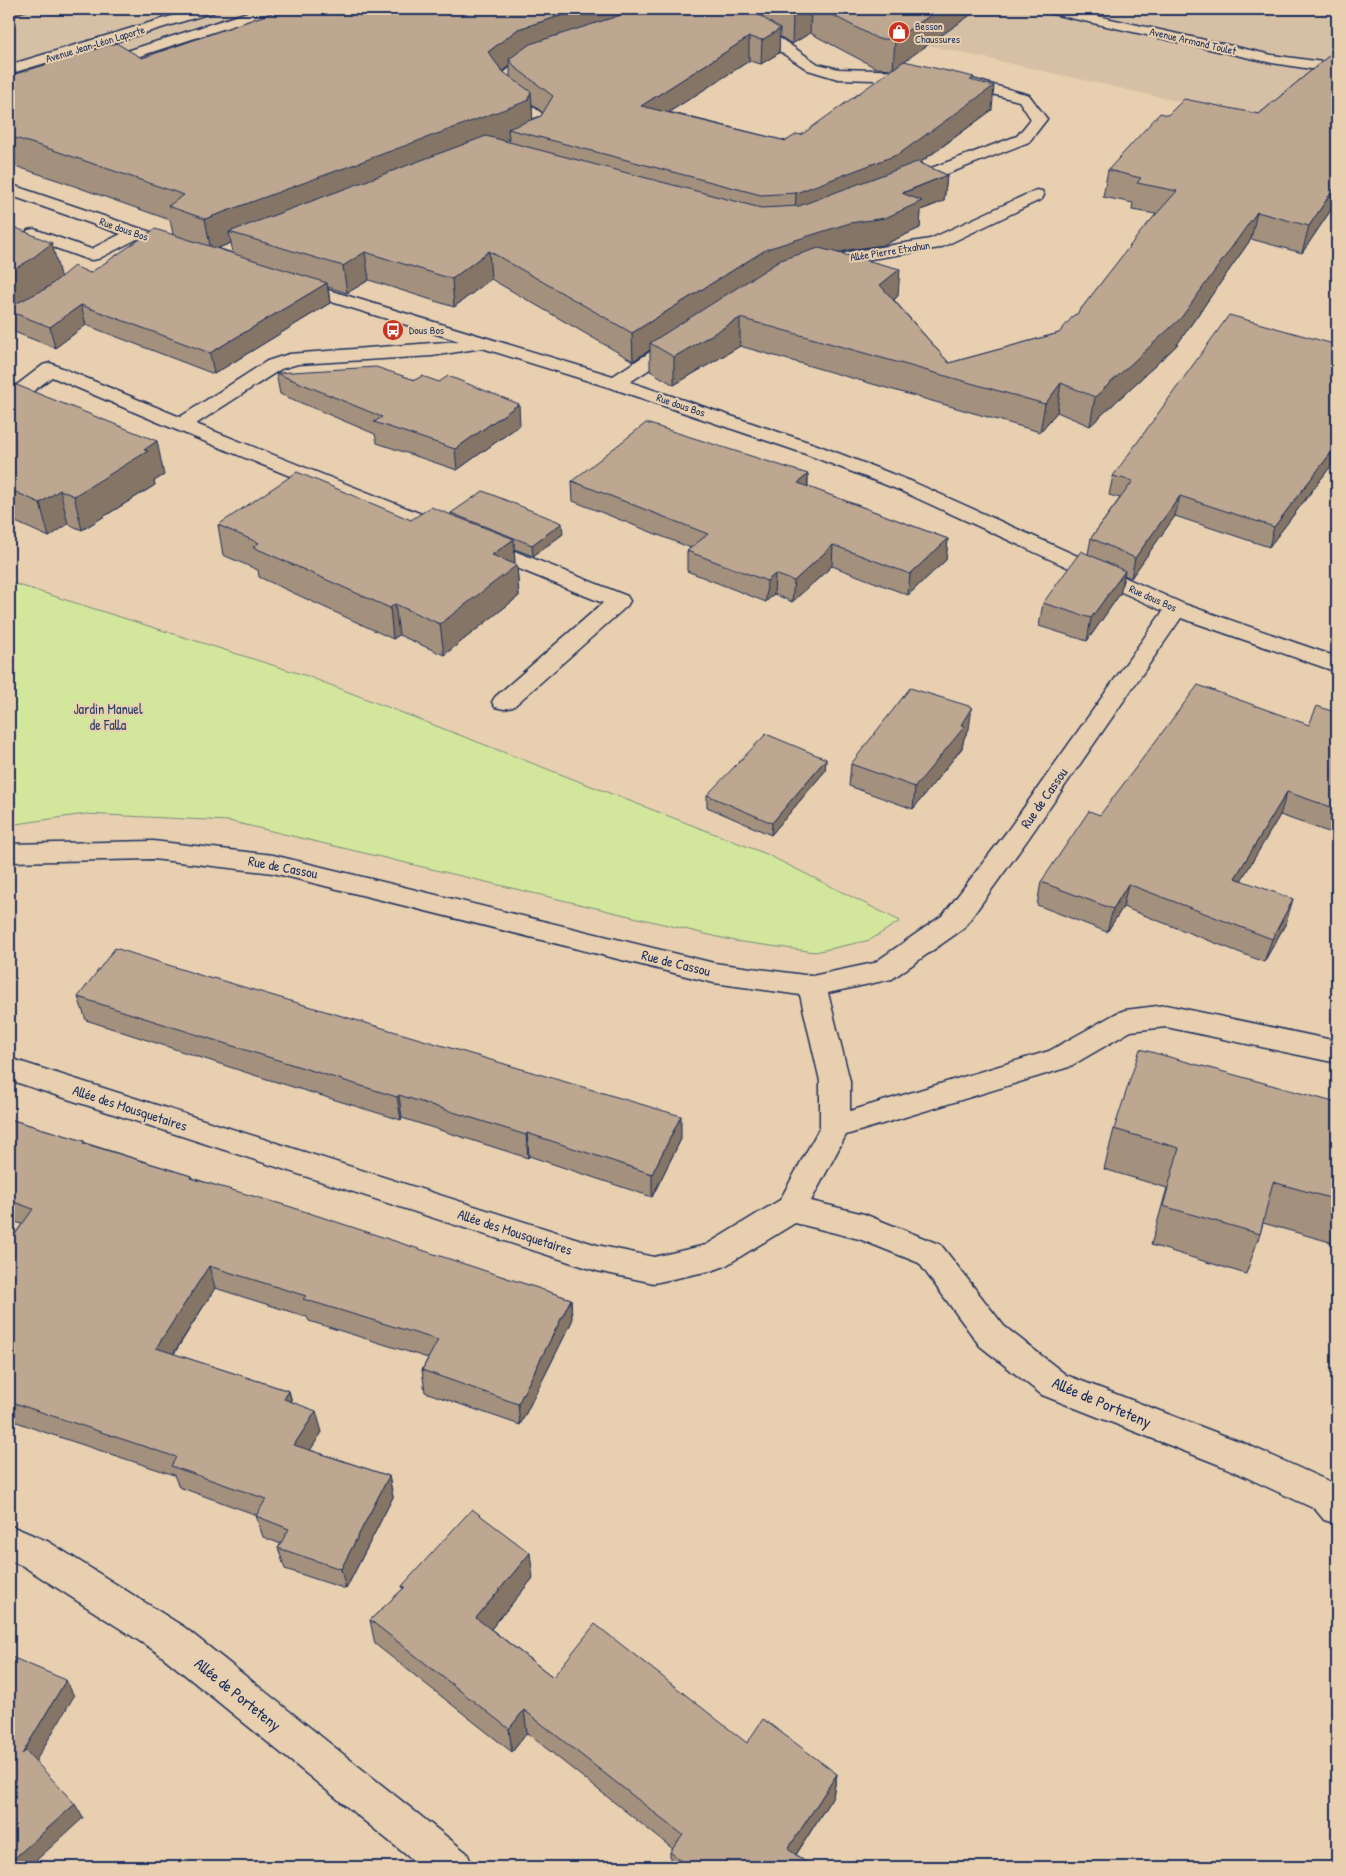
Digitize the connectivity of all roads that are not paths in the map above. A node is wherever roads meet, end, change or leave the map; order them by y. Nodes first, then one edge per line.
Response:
1 (209, 9) edge
2 (240, 9) edge
3 (270, 9) edge
4 (1048, 9) edge
5 (727, 27) edge
6 (552, 54) edge
7 (1337, 69) edge
8 (9, 70) edge
9 (84, 70) edge
10 (9, 82) edge
11 (511, 145) edge
12 (9, 189) edge
13 (888, 191) edge
14 (1036, 195) dead end
15 (136, 233) junction
16 (34, 234) edge
17 (196, 254) edge
18 (802, 273) edge
19 (275, 278) edge
20 (691, 334) edge
21 (485, 344) junction
22 (615, 382) junction
23 (9, 400) edge
24 (181, 424) junction
25 (1176, 609) junction
26 (1337, 665) edge
27 (504, 702) dead end
28 (9, 852) edge
29 (812, 986) junction
30 (1337, 1052) edge
31 (9, 1069) edge
32 (835, 1127) junction
33 (791, 1209) junction
34 (1337, 1508) edge
35 (9, 1542) edge
36 (453, 1867) edge

1 - 8 street, Avenue Jean-Léon Laporte
2 - 10 street, Avenue Jean-Léon Laporte
3 - 9 street, Avenue Jean-Léon Laporte
4 - 7 street, Avenue Armand Toulet
5 - 13 street
6 - 11 street
12 - 15 street, Rue dous Bos
14 - 18 street, Allée Pierre Etxahun
15 - 16 street
15 - 17 street, Rue dous Bos
19 - 21 street, Rue dous Bos
20 - 22 street
21 - 22 street, Rue dous Bos
21 - 24 street
22 - 25 street, Rue dous Bos
23 - 24 street
24 - 27 street
25 - 26 street, Rue dous Bos
25 - 29 street, Rue de Cassou
28 - 29 street, Rue de Cassou
29 - 32 street, Allée des Mousquetaires
30 - 32 street
31 - 33 street, Allée des Mousquetaires
32 - 33 street, Allée des Mousquetaires
33 - 34 street, Allée de Porteteny
35 - 36 street, Allée de Porteteny

